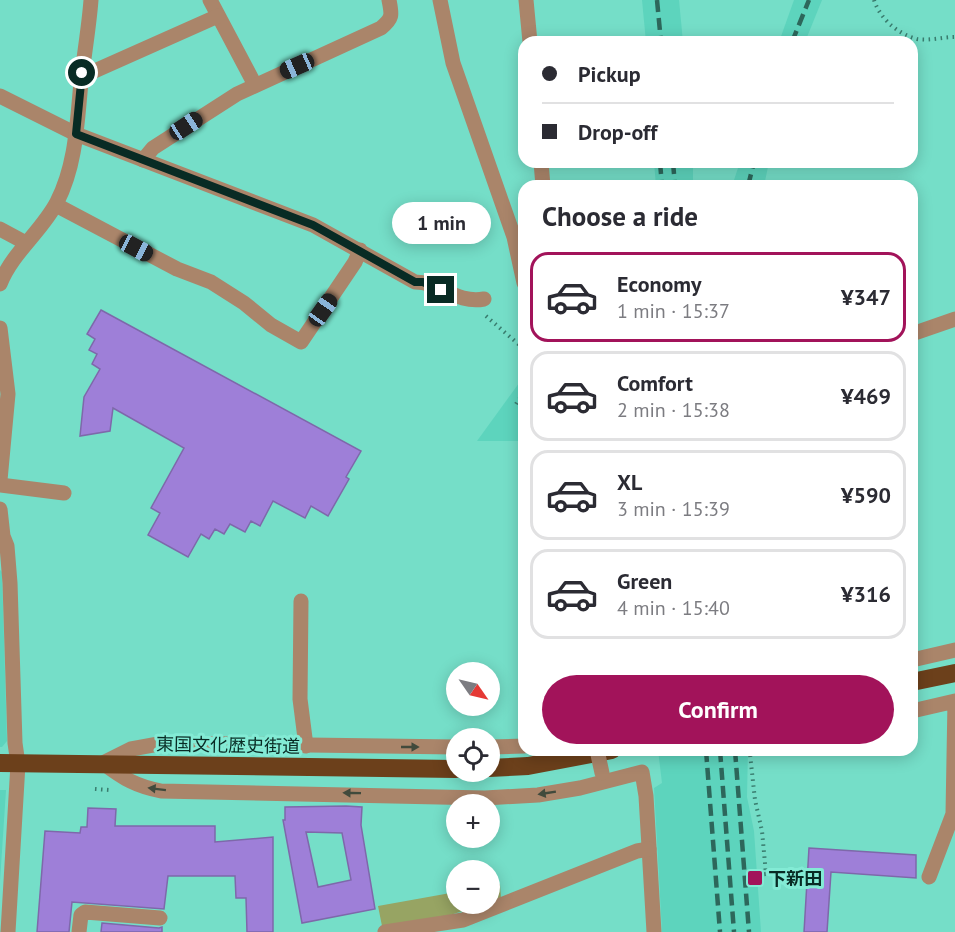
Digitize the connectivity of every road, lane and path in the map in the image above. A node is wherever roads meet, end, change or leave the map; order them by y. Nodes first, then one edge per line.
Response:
1 (91, 0) edge
2 (210, 0) edge
3 (389, 0) edge
4 (440, 0) edge
5 (526, 0) edge
6 (874, 0) edge
7 (218, 16) junction
8 (529, 36) edge
9 (909, 36) edge
10 (955, 37) edge
11 (918, 39) edge
12 (82, 73) junction
13 (255, 85) junction
14 (0, 96) edge
15 (76, 134) junction
16 (143, 160) junction
17 (56, 205) junction
18 (518, 228) edge
19 (0, 229) edge
20 (26, 243) junction
21 (360, 250) junction
22 (0, 284) edge
23 (477, 300) joint
24 (955, 319) edge
25 (0, 328) edge
26 (918, 332) edge
27 (518, 343) edge
28 (518, 401) edge
29 (516, 404) dead end
30 (2, 446) edge
31 (0, 482) edge
32 (64, 493) dead end
33 (0, 509) edge
34 (4, 560) edge
35 (302, 601) dead end
36 (955, 650) edge
37 (918, 659) edge
38 (955, 673) edge
39 (918, 681) edge
40 (955, 701) edge
41 (918, 710) edge
42 (306, 746) junction
43 (518, 746) edge
44 (446, 747) edge
45 (500, 747) edge
46 (581, 756) edge
47 (598, 756) edge
48 (752, 756) edge
49 (9, 763) edge
50 (104, 763) junction
51 (500, 767) edge
52 (446, 769) edge
53 (603, 777) junction
54 (649, 849) junction
55 (929, 876) dead end
56 (758, 879) dead end
57 (160, 918) dead end
58 (8, 932) edge
59 (79, 932) edge
60 (385, 932) edge
61 (654, 932) edge

1 - 12 street
2 - 7 street
3 - 13 street
4 - 18 street
5 - 8 street
6 - 9 path
7 - 12 street
7 - 13 street
10 - 11 path
12 - 15 street
13 - 16 street
14 - 15 street
15 - 16 street
15 - 17 street
16 - 21 street
17 - 20 street
17 - 21 street
19 - 20 street
20 - 22 street
21 - 23 street
23 - 27 path
24 - 26 street
25 - 30 street
28 - 29 path
30 - 31 street
31 - 32 street
33 - 34 street
34 - 49 street
35 - 42 street
36 - 37 street
38 - 39 highway
40 - 41 street
40 - 55 street
42 -> 44 street
42 - 50 street
43 - 45 street
46 - 51 highway
47 - 53 street, bridge
48 - 56 path
49 - 50 highway, 東国文化歴史街道
49 - 58 street
50 - 52 highway, 東国文化歴史街道
53 -> 50 street
53 - 54 street
54 - 60 street
54 - 61 street
57 - 59 street

